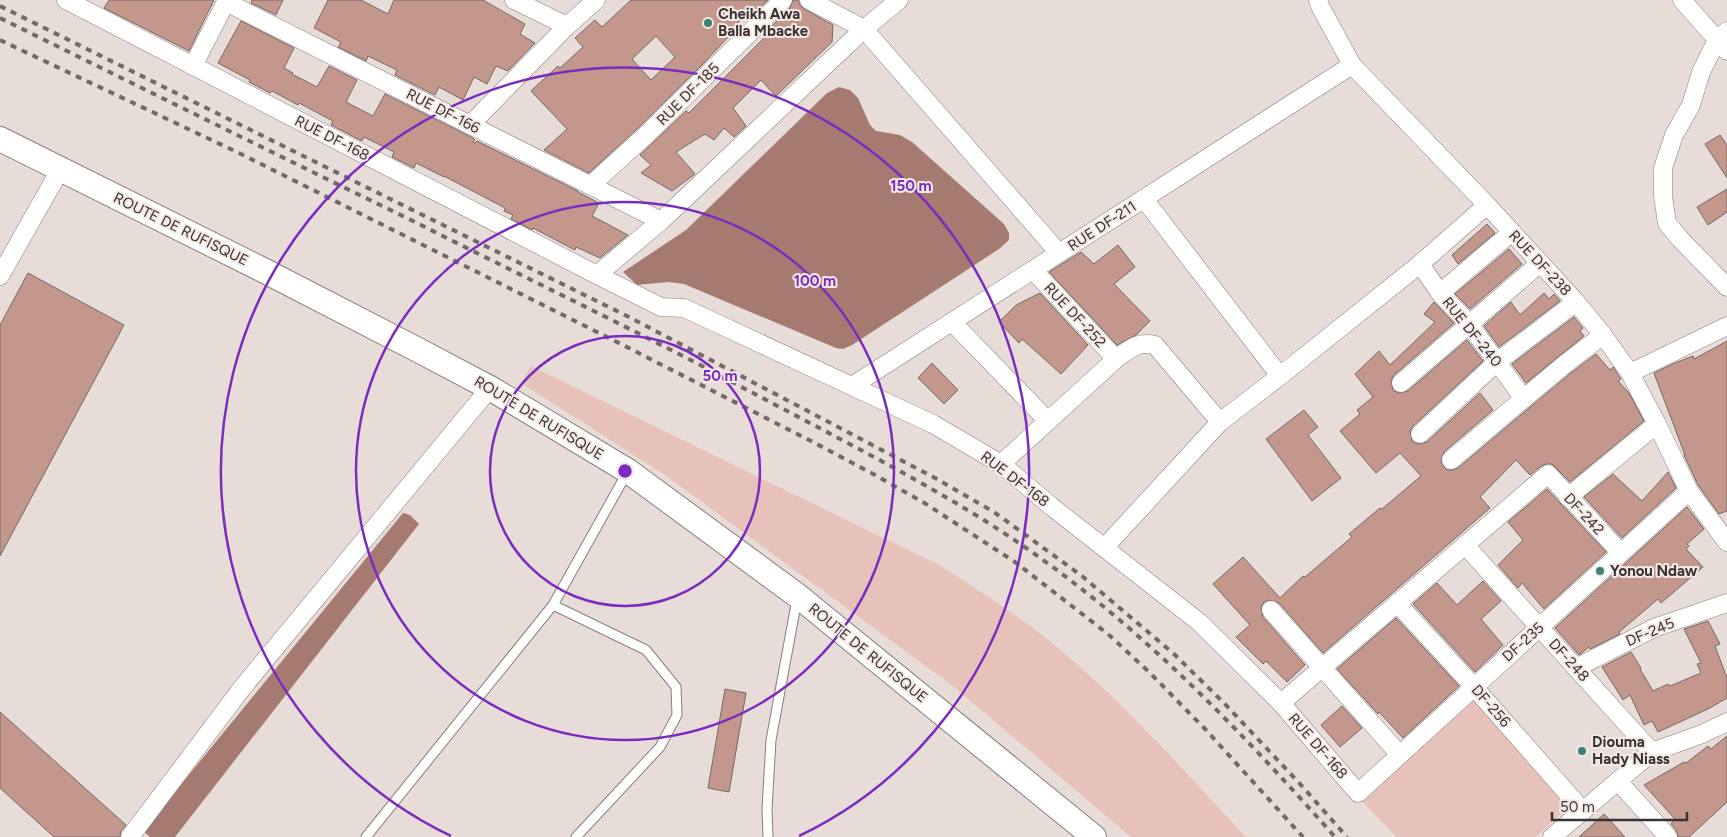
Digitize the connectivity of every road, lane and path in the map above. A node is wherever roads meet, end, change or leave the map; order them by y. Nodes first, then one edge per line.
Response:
1 (66, 0) edge
2 (514, 0) edge
3 (596, 0) edge
4 (783, 0) edge
5 (809, 0) edge
6 (899, 0) edge
7 (1682, 0) edge
8 (226, 1) edge
9 (1320, 4) edge
10 (92, 6) edge
11 (836, 7) edge
12 (567, 26) junction
13 (864, 29) junction
14 (1724, 40) edge
15 (1352, 65) junction
16 (193, 66) junction
17 (470, 125) junction
18 (0, 139) edge
19 (60, 170) junction
20 (590, 185) junction
21 (1144, 198) junction
22 (1487, 205) junction
23 (661, 221) junction
24 (1512, 232) junction
25 (1059, 253) junction
26 (1540, 262) junction
27 (1420, 264) junction
28 (1033, 270) junction
29 (597, 275) junction
30 (0, 276) edge
31 (1727, 287) edge
32 (1440, 293) junction
33 (1576, 302) junction
34 (952, 322) junction
35 (1469, 324) junction
36 (1727, 326) edge
37 (1603, 335) junction
38 (1116, 360) junction
39 (1497, 362) junction
40 (1630, 373) junction
41 (1280, 376) junction
42 (1401, 383) dead end
43 (852, 386) junction
44 (490, 388) junction
45 (1524, 399) junction
46 (1048, 421) junction
47 (1220, 422) junction
48 (1657, 424) junction
49 (1420, 434) dead end
50 (1451, 460) dead end
51 (1001, 464) junction
52 (628, 471) junction
53 (1689, 491) junction
54 (1568, 497) junction
55 (1727, 542) edge
56 (1466, 545) junction
57 (1104, 548) junction
58 (1620, 553) junction
59 (798, 596) junction
60 (1397, 603) junction
61 (1727, 603) edge
62 (553, 605) junction
63 (1271, 610) dead end
64 (1540, 627) junction
65 (1322, 667) junction
66 (1576, 668) junction
67 (1474, 687) junction
68 (1281, 703) junction
69 (1723, 730) edge
70 (1652, 752) junction
71 (1400, 756) junction
72 (1618, 781) junction
73 (1358, 793) joint
74 (1583, 811) junction
75 (130, 837) edge
76 (366, 837) edge
77 (576, 837) edge
78 (768, 837) edge
79 (1094, 837) edge
80 (1552, 837) edge
81 (1668, 837) edge

1 - 10 street, RUE DF-168
2 - 12 street
3 - 12 street
4 - 20 street, RUE DF-185
5 - 11 street
6 - 13 street
7 - 14 street
8 - 16 street
8 - 17 street, RUE DF-166
9 - 15 street, RUE DF-238
10 - 16 street, RUE DF-168
11 - 13 street
12 - 17 street
13 - 23 street
13 - 25 street
14 - 31 street
15 - 21 street, RUE DF-211
15 - 22 street, RUE DF-238
16 - 29 street, RUE DF-168
17 - 20 street, RUE DF-166
18 - 19 main road, ROUTE DE RUFISQUE
19 - 30 street
19 - 44 main road, ROUTE DE RUFISQUE
20 - 23 street, RUE DF-166
21 - 25 street, RUE DF-211
21 - 41 street
22 - 24 street, RUE DF-238
22 - 27 street
23 - 29 street
24 - 26 street, RUE DF-238
24 - 32 street
25 - 28 street, RUE DF-211
26 - 33 street, RUE DF-238
26 - 35 street
27 - 32 street, RUE DF-240
27 - 41 street
28 - 34 street, RUE DF-211
28 - 38 street, RUE DF-252
29 - 43 street, RUE DF-168
32 - 35 street, RUE DF-240
33 - 37 street, RUE DF-238
33 - 39 street
34 - 43 street, RUE DF-211
34 - 46 street
35 - 39 street, RUE DF-240
35 - 42 street
36 - 40 street
37 - 40 street, RUE DF-238
37 - 45 street
38 - 46 street
38 - 47 street
39 - 45 street, RUE DF-240
39 - 49 street
40 - 48 street, RUE DF-238
41 - 47 street
43 - 51 street, RUE DF-168
44 - 52 main road, ROUTE DE RUFISQUE
44 - 75 street
45 - 50 street
46 - 51 street
47 - 57 street
48 - 53 street, RUE DF-238
48 - 54 street
51 - 57 street, RUE DF-168
52 - 59 main road, ROUTE DE RUFISQUE
52 - 62 lane
53 - 55 street, RUE DF-238
53 - 58 street, DF-235 / DF-235
54 - 56 street, DF-242 / DF-242
54 - 58 street, DF-242 / DF-242
56 - 60 street
56 - 64 street, DF-248 / DF-248
57 - 68 street, RUE DF-168
58 - 64 street, DF-235 / DF-235
59 - 78 lane
59 - 79 main road, ROUTE DE RUFISQUE
60 - 65 street
60 - 67 street, DF-256
61 - 66 street, DF-245
62 - 76 lane
62 - 77 lane
63 - 65 street
64 - 66 street, DF-248 / DF-248
64 - 67 street, DF-235 / DF-235
65 - 68 street
65 - 71 street
66 - 70 street, DF-248 / DF-248
67 - 71 street, DF-235 / DF-235
67 - 74 street, DF-256
68 - 73 street, RUE DF-168
69 - 70 street
70 - 72 street
71 - 73 street, DF-235 / DF-235
72 - 74 street
72 - 81 street
74 - 80 street

